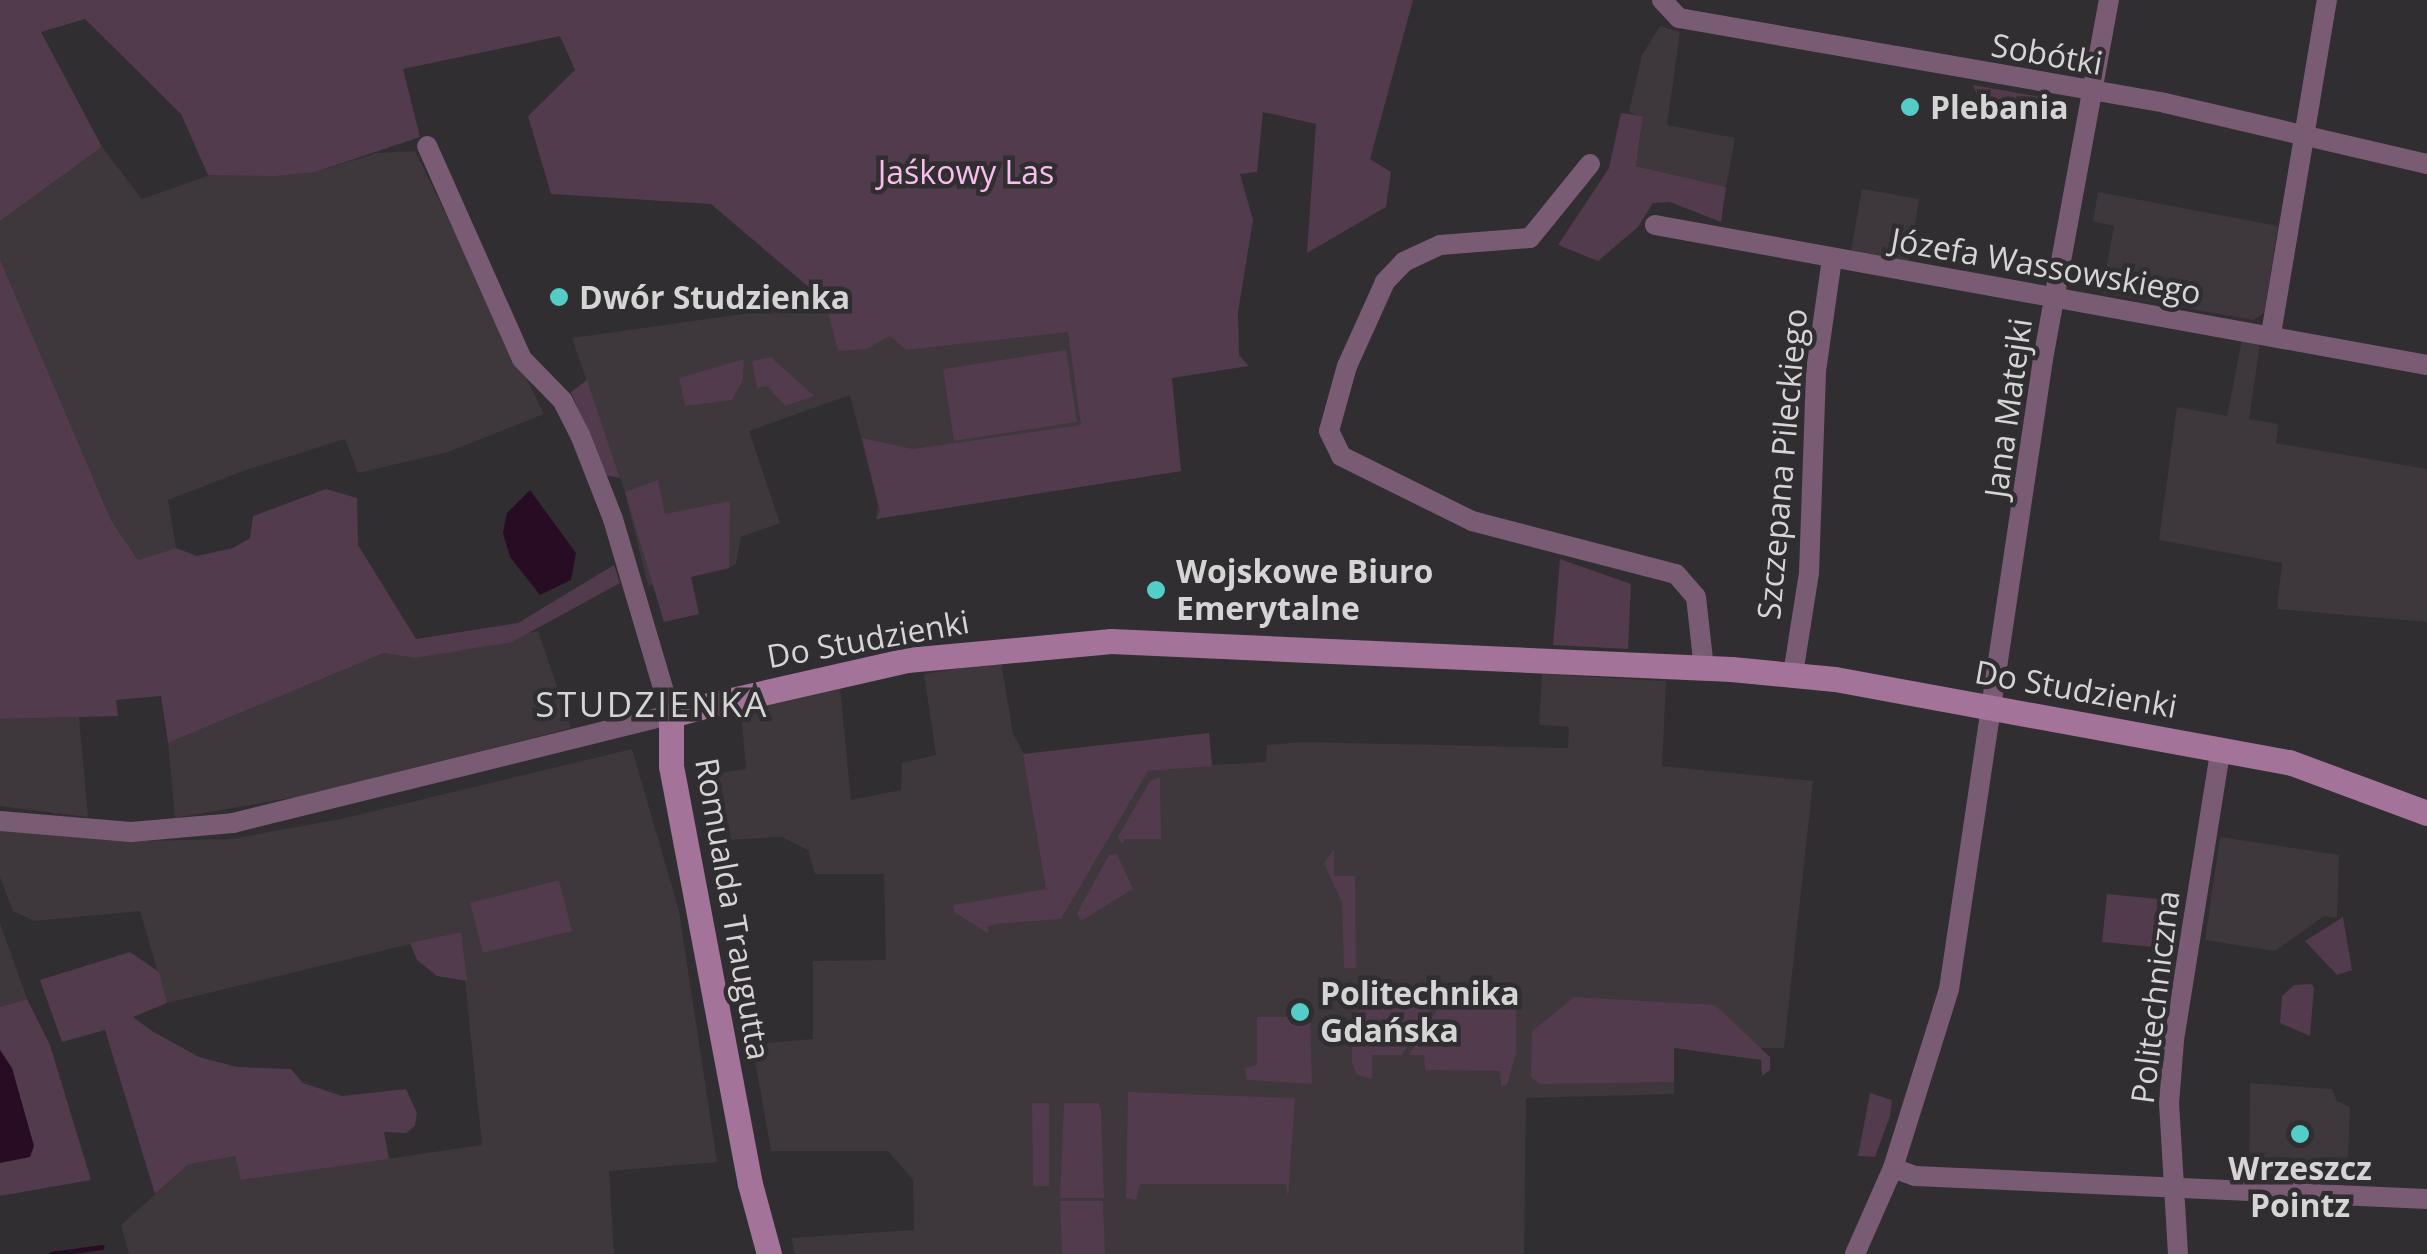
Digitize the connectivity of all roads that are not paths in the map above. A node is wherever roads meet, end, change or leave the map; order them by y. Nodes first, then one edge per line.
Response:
1 (1662, 0) edge
2 (2109, 0) edge
3 (2327, 0) edge
4 (2092, 94) junction
5 (2303, 134) junction
6 (427, 146) dead end
7 (1590, 164) dead end
8 (2427, 164) edge
9 (1655, 225) dead end
10 (1832, 258) junction
11 (2053, 300) junction
12 (2270, 334) junction
13 (2427, 365) edge
14 (1704, 668) junction
15 (1792, 674) junction
16 (1990, 706) junction
17 (671, 716) junction
18 (2221, 748) junction
19 (2427, 813) edge
20 (0, 821) edge
21 (1893, 1168) junction
22 (2176, 1186) junction
23 (2427, 1199) edge
24 (769, 1254) edge
25 (1855, 1254) edge
26 (2178, 1254) edge

1 - 4 street, Sobótki
2 - 4 street, Jana Matejki
3 - 5 street
4 - 5 street, Sobótki
4 - 11 street, Jana Matejki
5 - 8 street, Sobótki
5 - 12 street
6 - 17 street, Romualda Traugutta
7 - 14 street
9 - 10 street, Józefa Wassowskiego
10 - 11 street, Józefa Wassowskiego
10 - 15 street, Szczepana Pileckiego
11 - 12 street, Józefa Wassowskiego
11 - 16 street, Jana Matejki
12 - 13 street, Józefa Wassowskiego
14 - 15 main road, Do Studzienki
14 - 17 main road, Do Studzienki
15 - 16 main road, Do Studzienki
16 - 18 main road, Do Studzienki
16 - 21 street, Jana Matejki
17 - 20 street, Do Studzienki
17 - 24 main road, Romualda Traugutta
18 - 19 main road, Do Studzienki
18 - 22 street, Politechniczna
21 - 22 street
21 - 25 street, Jana Matejki
22 - 23 street
22 - 26 street, Politechniczna

